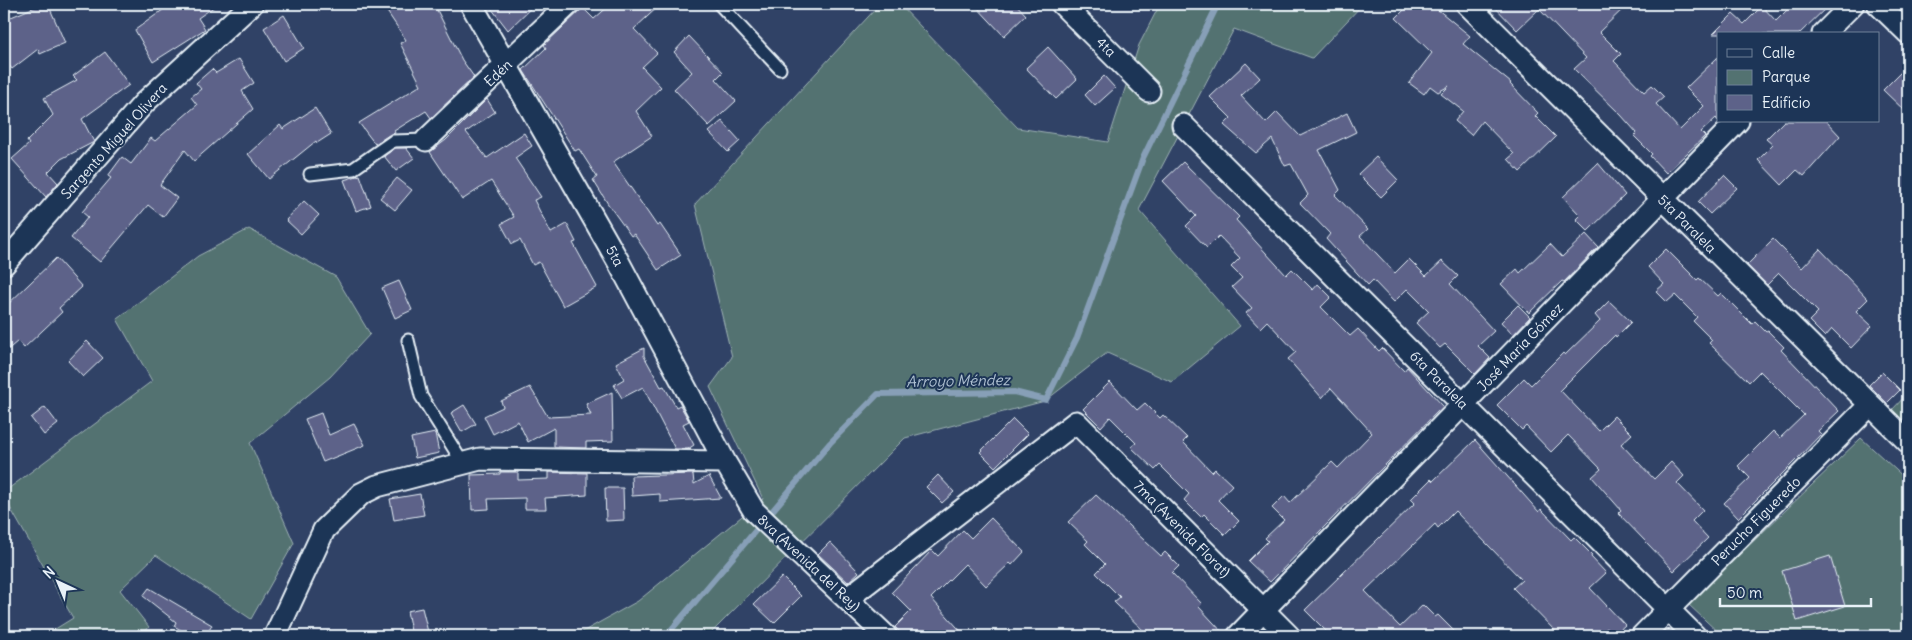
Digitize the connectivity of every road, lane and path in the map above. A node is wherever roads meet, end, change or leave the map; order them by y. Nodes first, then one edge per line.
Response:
1 (252, 4) edge
2 (471, 4) edge
3 (569, 4) edge
4 (719, 4) edge
5 (1062, 4) edge
6 (1467, 4) edge
7 (1853, 4) edge
8 (1878, 4) edge
9 (1825, 32) edge
10 (1908, 33) edge
11 (506, 66) junction
12 (780, 69) dead end
13 (1150, 91) dead end
14 (1737, 122) edge
15 (1183, 125) dead end
16 (426, 140) joint
17 (310, 174) dead end
18 (1662, 199) junction
19 (4, 264) edge
20 (408, 340) dead end
21 (1464, 405) junction
22 (1870, 405) junction
23 (1908, 442) edge
24 (725, 462) junction
25 (464, 465) junction
26 (754, 511) joint
27 (848, 598) junction
28 (1264, 610) junction
29 (1669, 610) junction
30 (275, 636) edge
31 (886, 636) edge
32 (1238, 636) edge
33 (1288, 636) edge
34 (1642, 636) edge
35 (1695, 636) edge

1 - 19 street, Sargento Miguel Olivera
2 - 11 street, 5ta
3 - 11 street, Edén
4 - 12 lane
5 - 13 street, 4ta
6 - 18 street, 5ta Paralela
7 - 9 street
8 - 10 street
11 - 16 street, Edén
11 - 24 street, 5ta
14 - 18 street, José María Gómez
15 - 21 street, 6ta Paralela
16 - 17 lane
18 - 21 street, José María Gómez
18 - 22 street, 5ta Paralela
20 - 25 lane
21 - 28 street, José María Gómez
21 - 29 street, 6ta Paralela
22 - 23 street, 5ta Paralela
22 - 29 street, Perucho Figueredo
24 - 25 street
24 - 26 street, 5ta
25 - 30 street
26 - 27 street, 8va (Avenida del Rey)
27 - 28 street, 7ma (Avenida Florat)
27 - 31 street, 8va (Avenida del Rey)
28 - 32 street, José María Gómez
28 - 33 street, 7ma (Avenida Florat)
29 - 34 street, Perucho Figueredo
29 - 35 street, 6ta Paralela

